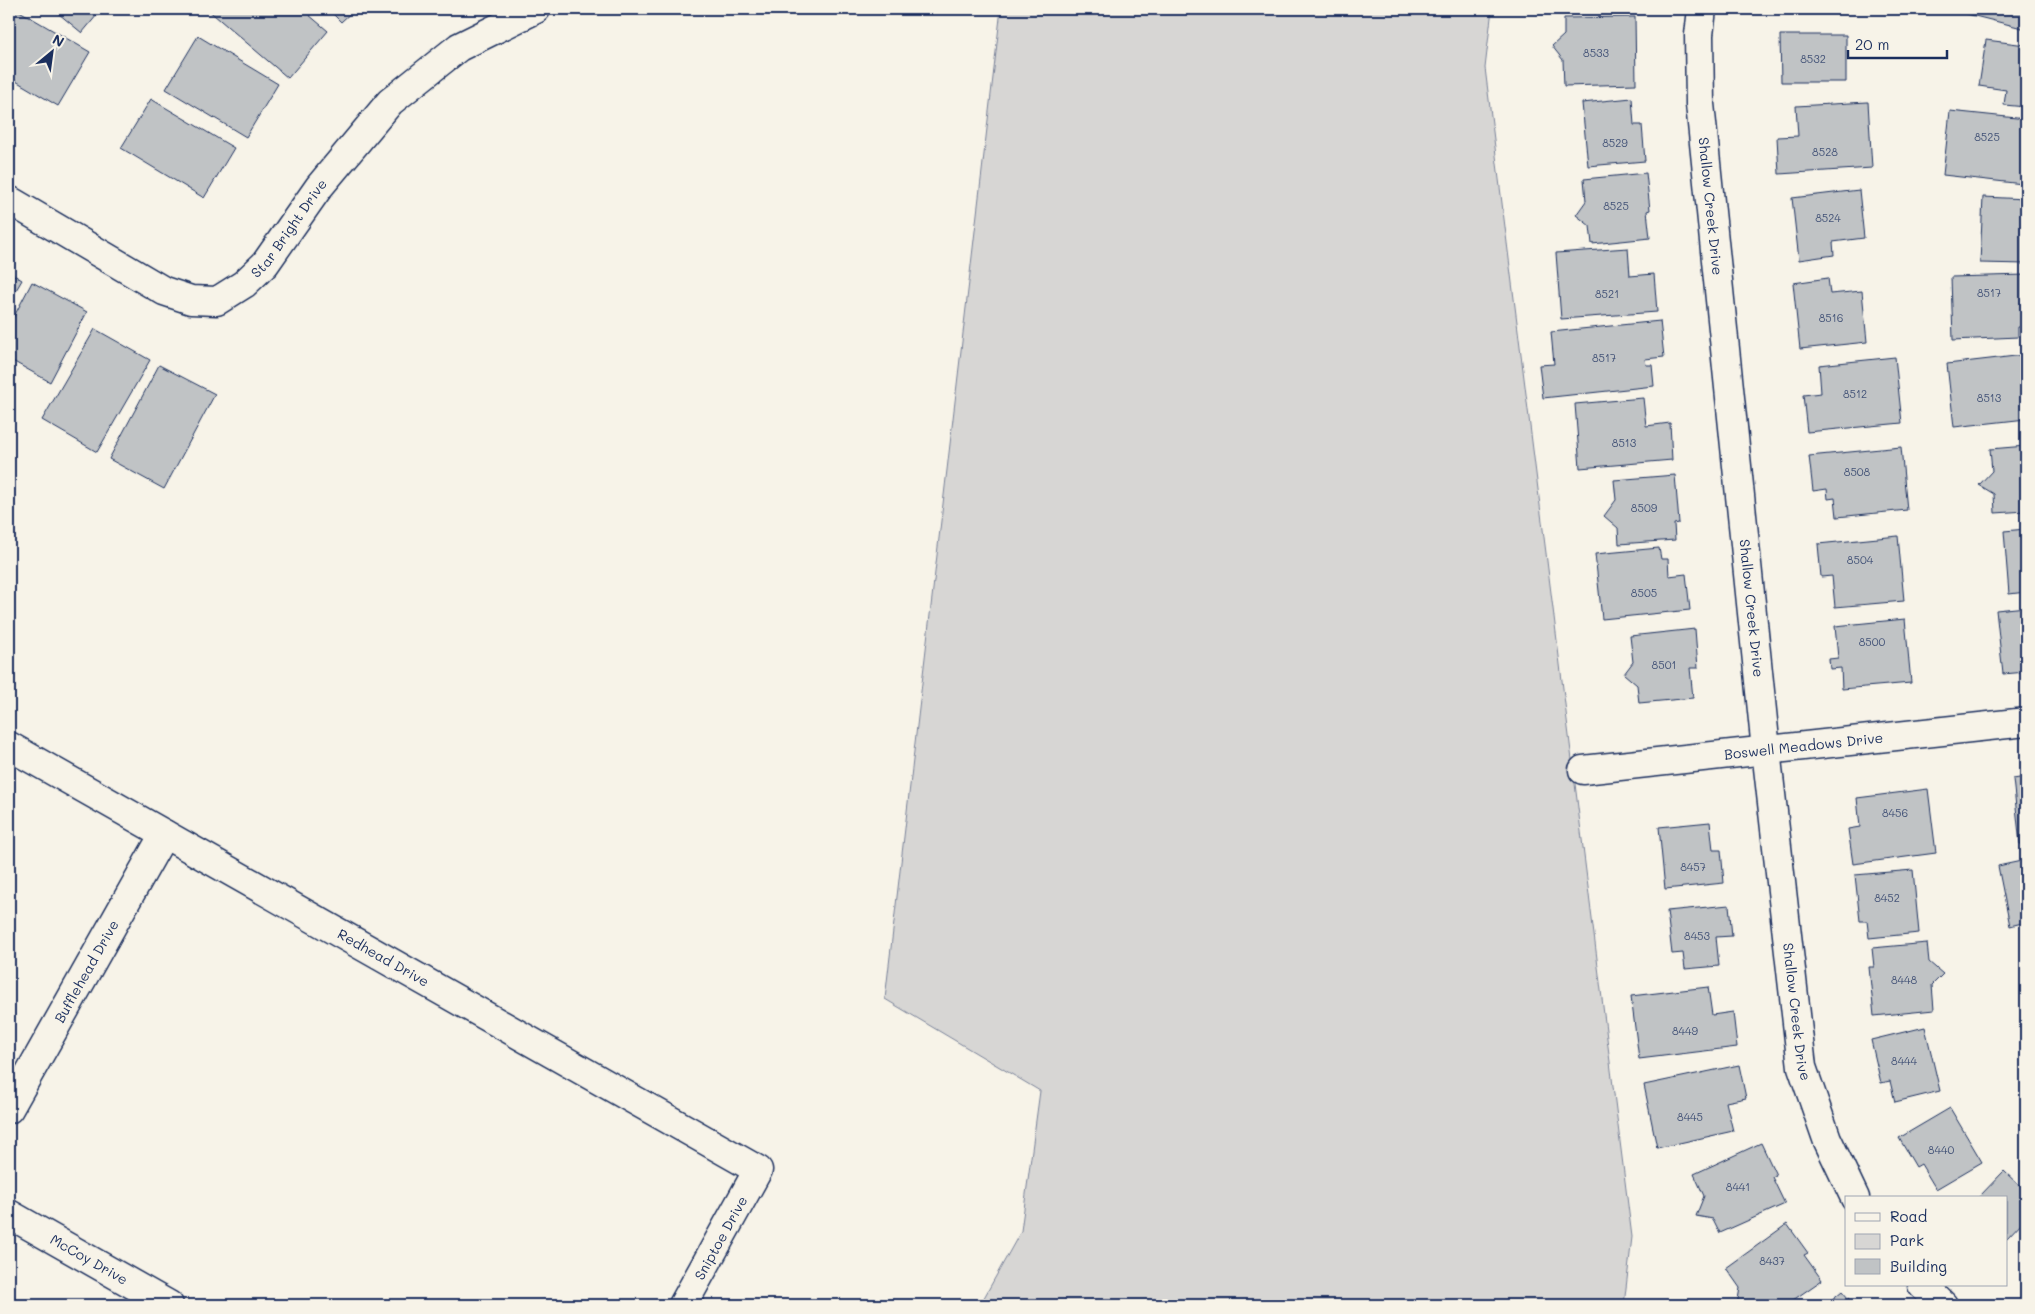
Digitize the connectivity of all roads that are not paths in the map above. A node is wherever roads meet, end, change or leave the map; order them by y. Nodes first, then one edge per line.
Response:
1 (536, 9) edge
2 (1702, 9) edge
3 (9, 200) edge
4 (2026, 722) edge
5 (9, 746) edge
6 (1766, 750) junction
7 (1583, 770) dead end
8 (164, 834) junction
9 (9, 1109) edge
10 (758, 1170) joint
11 (1854, 1196) edge
12 (9, 1214) edge
13 (1923, 1286) edge
14 (170, 1305) edge
15 (683, 1305) edge
16 (1943, 1305) edge

1 - 3 street, Star Bright Drive
2 - 6 street, Shallow Creek Drive
4 - 6 street, Boswell Meadows Drive
5 - 8 street, Redhead Drive
6 - 7 street, Boswell Meadows Drive
6 - 11 street, Shallow Creek Drive
8 - 9 street, Bufflehead Drive
8 - 10 street, Redhead Drive
10 - 15 street, Sniptoe Drive
12 - 14 street, McCoy Drive
13 - 16 street

